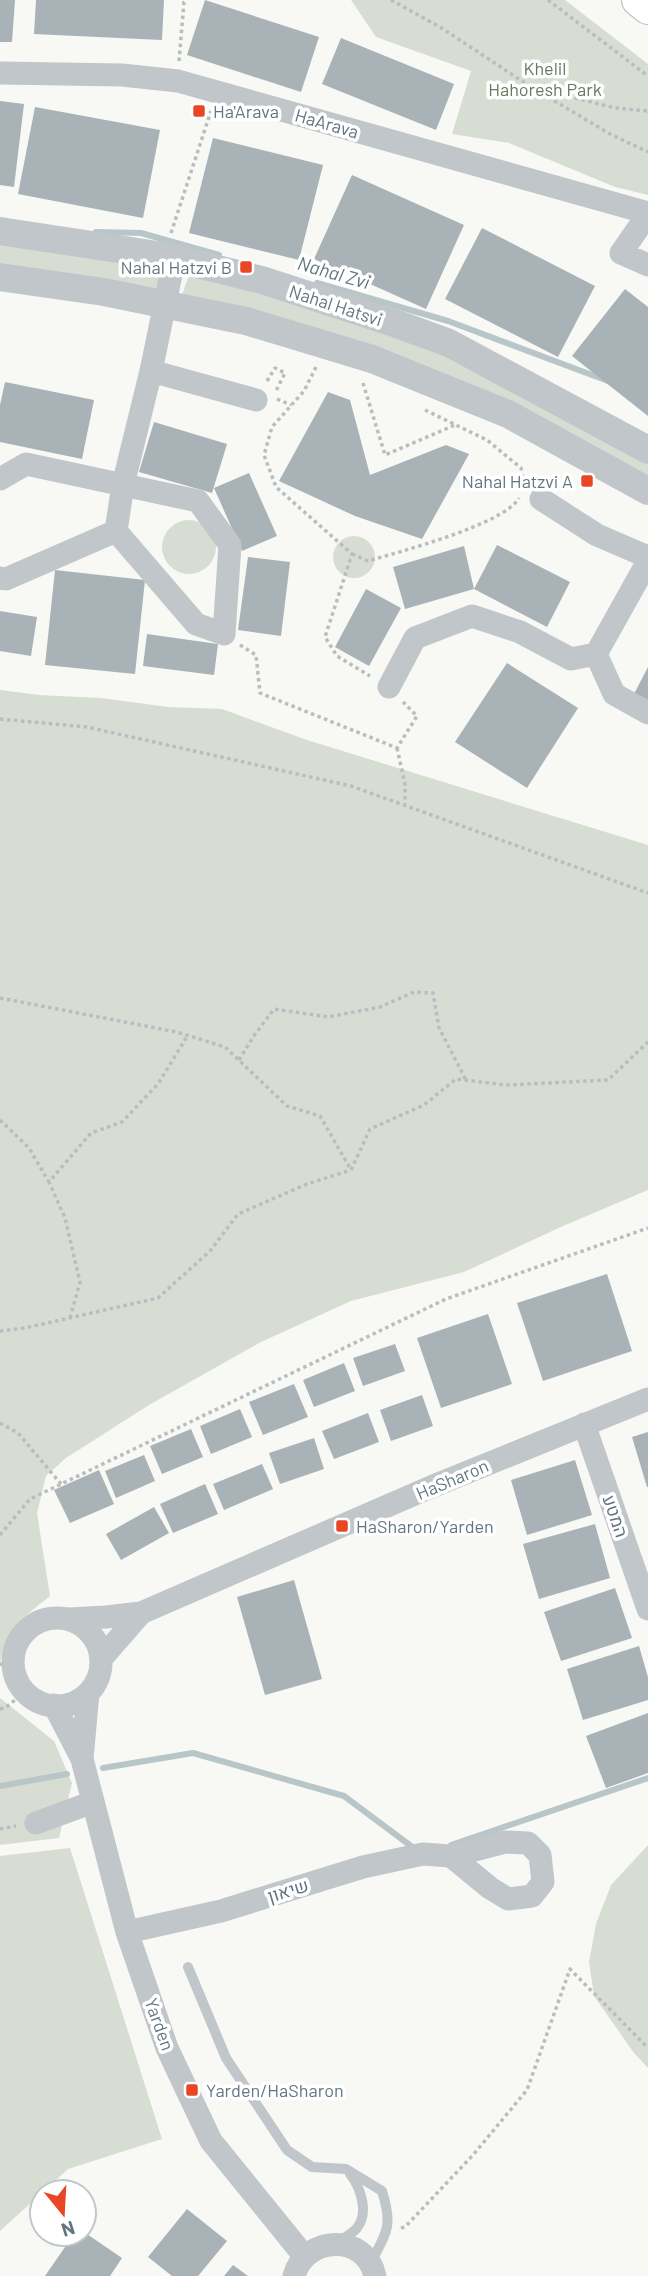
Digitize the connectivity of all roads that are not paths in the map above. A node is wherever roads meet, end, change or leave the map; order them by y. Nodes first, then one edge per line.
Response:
1 (638, 0) edge
2 (648, 8) edge
3 (0, 73) edge
4 (648, 214) edge
5 (0, 231) edge
6 (169, 258) junction
7 (648, 265) edge
8 (0, 277) edge
9 (165, 303) junction
10 (151, 371) junction
11 (256, 400) dead end
12 (648, 450) edge
13 (0, 480) edge
14 (123, 485) junction
15 (648, 491) edge
16 (541, 499) road end
17 (116, 531) junction
18 (648, 559) edge
19 (0, 578) edge
20 (596, 654) junction
21 (389, 687) road end
22 (648, 713) edge
23 (648, 1399) edge
24 (584, 1424) junction
25 (648, 1609) edge
26 (141, 1613) junction
27 (69, 1619) junction
28 (101, 1659) junction
29 (7, 1665) edge
30 (88, 1693) junction
31 (54, 1705) junction
32 (82, 1759) junction
33 (93, 1802) junction
34 (36, 1823) dead end
35 (451, 1856) dead end
36 (127, 1931) junction
37 (188, 1967) dead end
38 (346, 2169) junction
39 (332, 2245) junction
40 (300, 2266) edge
41 (373, 2269) edge

1 - 2 main road
3 - 4 street, HaArava
4 - 7 street
5 - 6 street, Nahal Hatsvi
6 - 9 street
6 - 12 street, Nahal Hatsvi
8 - 9 street
9 - 10 street
9 - 15 street
10 - 11 street
10 - 14 street
13 - 14 street
14 - 17 street
14 - 17 street
16 - 18 street
17 - 19 street
18 - 20 street
20 - 21 street
20 - 22 street
23 - 24 street, HaSharon
24 - 25 street, המטע
24 - 26 street, HaSharon
26 - 27 street, HaSharon
26 - 28 street, HaSharon
27 - 28 street
27 - 29 street
28 - 30 street
29 - 31 street
30 - 31 street
30 - 32 street, Yarden
31 - 32 street, Yarden
32 - 33 street, Yarden
33 - 34 street
33 - 36 street, Yarden
35 - 36 street, שיאון
36 - 40 street, Yarden
37 - 38 lane
38 - 39 lane
38 - 41 lane
39 - 40 street
39 - 41 street

